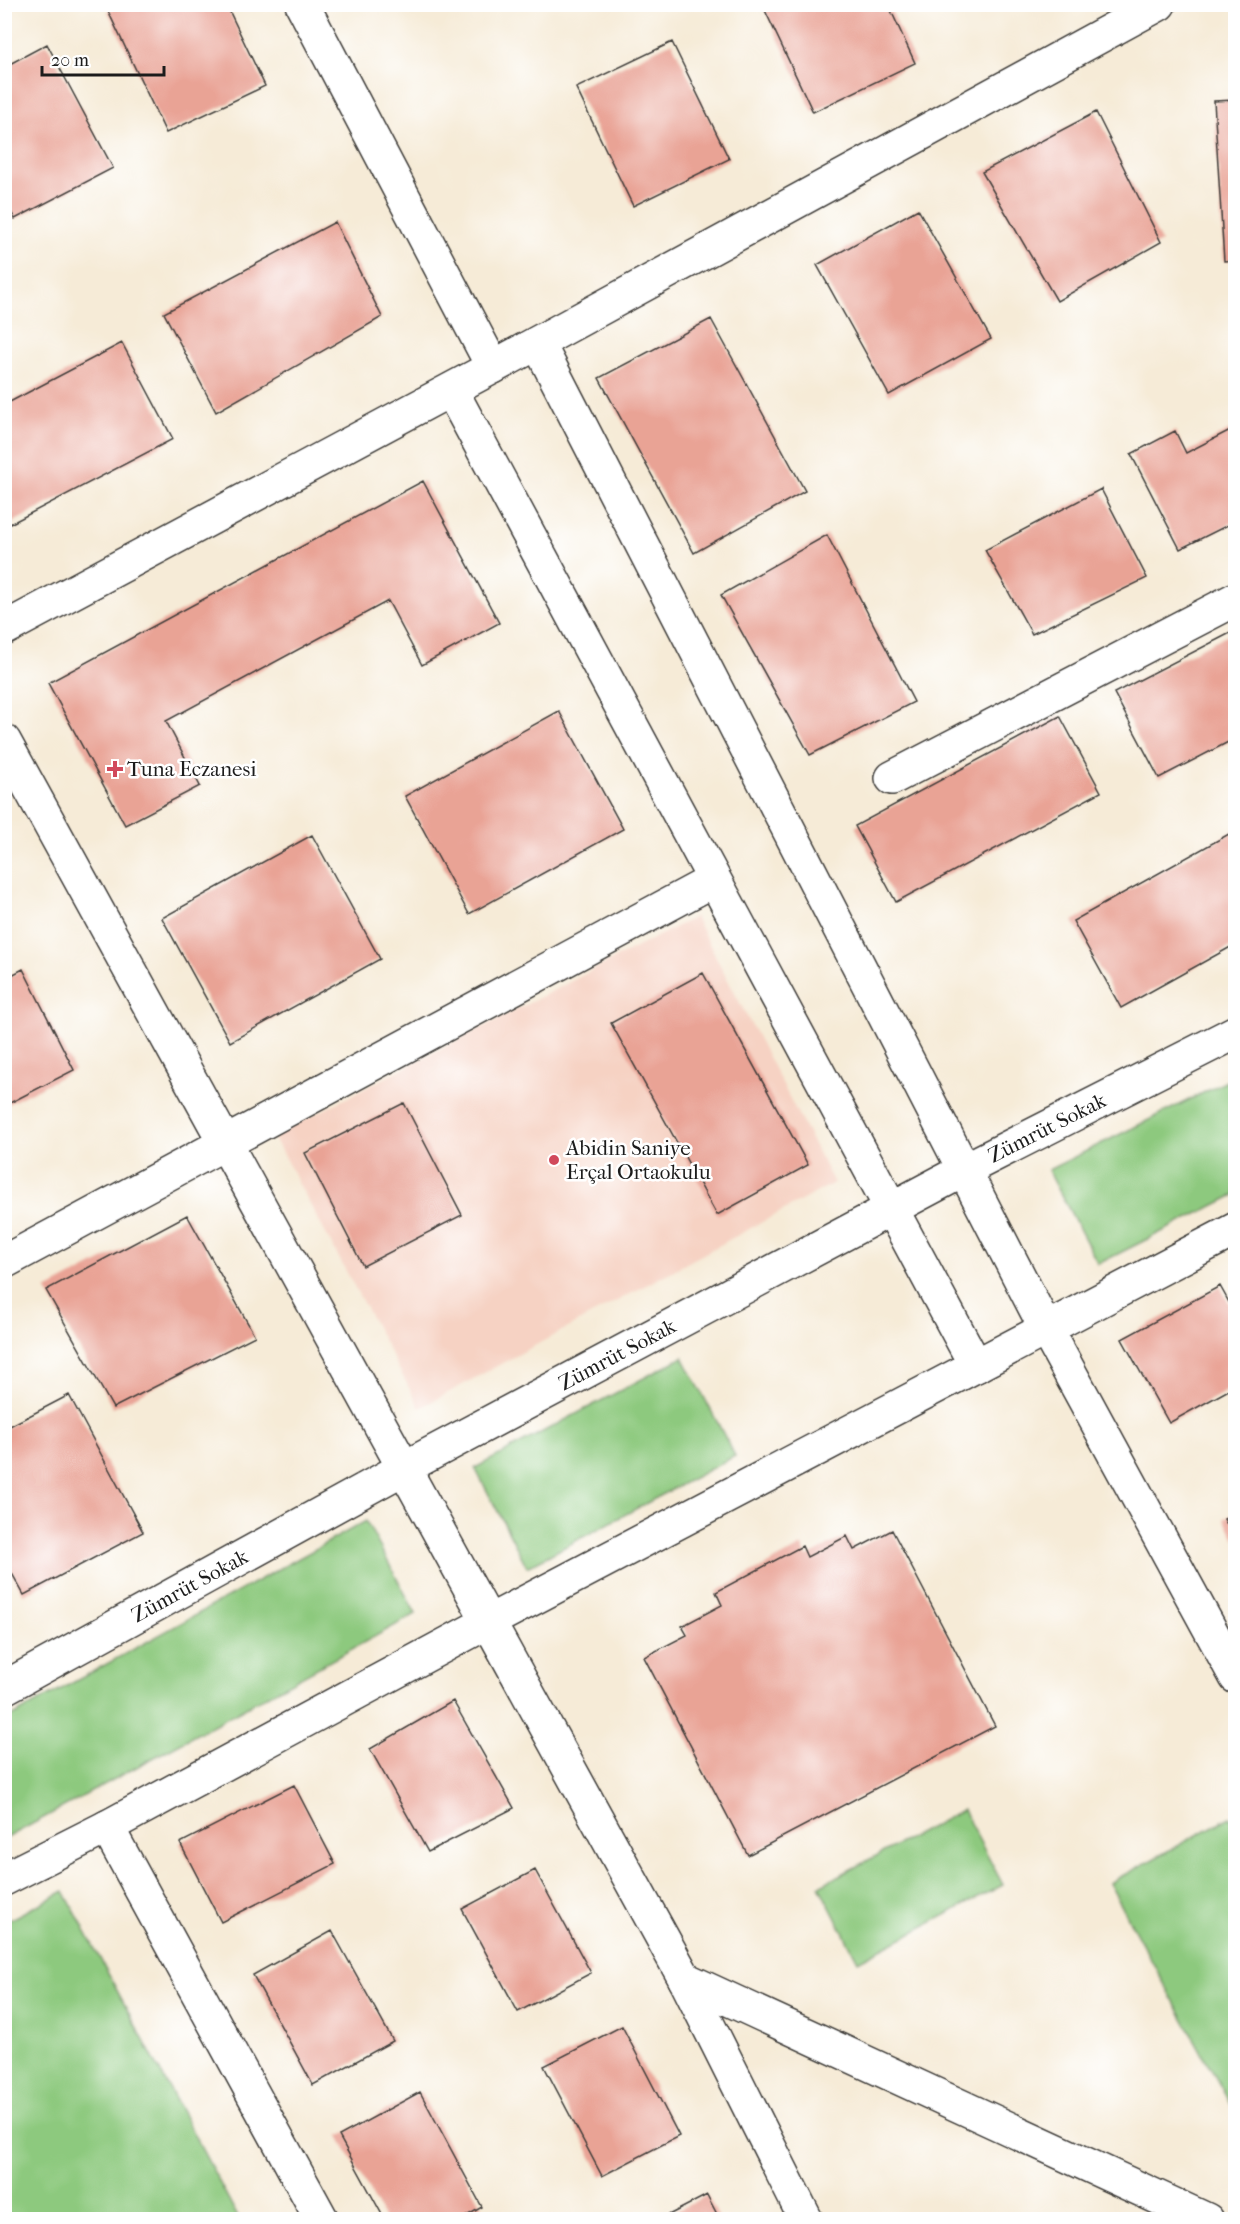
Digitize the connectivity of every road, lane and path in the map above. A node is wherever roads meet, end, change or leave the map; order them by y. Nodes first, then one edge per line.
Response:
1 (302, 4) edge
2 (1159, 4) edge
3 (538, 343) junction
4 (494, 367) junction
5 (450, 390) junction
6 (1236, 599) edge
7 (4, 629) edge
8 (4, 741) edge
9 (892, 778) dead end
10 (714, 880) junction
11 (1236, 1032) edge
12 (225, 1143) junction
13 (964, 1170) junction
14 (892, 1210) junction
15 (1236, 1228) edge
16 (4, 1262) edge
17 (1046, 1329) junction
18 (976, 1366) junction
19 (404, 1468) junction
20 (488, 1622) junction
21 (1232, 1661) edge
22 (4, 1688) edge
23 (107, 1827) junction
24 (4, 1880) edge
25 (685, 1979) junction
26 (322, 2220) edge
27 (806, 2220) edge
28 (1207, 2220) edge

1 - 4 street
2 - 3 street
3 - 4 street
3 - 13 street
4 - 5 street
5 - 7 street
5 - 10 street
6 - 9 street
8 - 12 street
10 - 12 street
10 - 14 street
11 - 13 street, Zümrüt Sokak
12 - 16 street
12 - 19 street
13 - 14 street, Zümrüt Sokak
13 - 17 street
14 - 18 street
14 - 19 street, Zümrüt Sokak
15 - 17 street
17 - 18 street
17 - 21 street
18 - 20 street
19 - 20 street
19 - 22 street, Zümrüt Sokak
20 - 23 street
20 - 25 street
23 - 24 street
23 - 26 street
25 - 27 street
25 - 28 street

